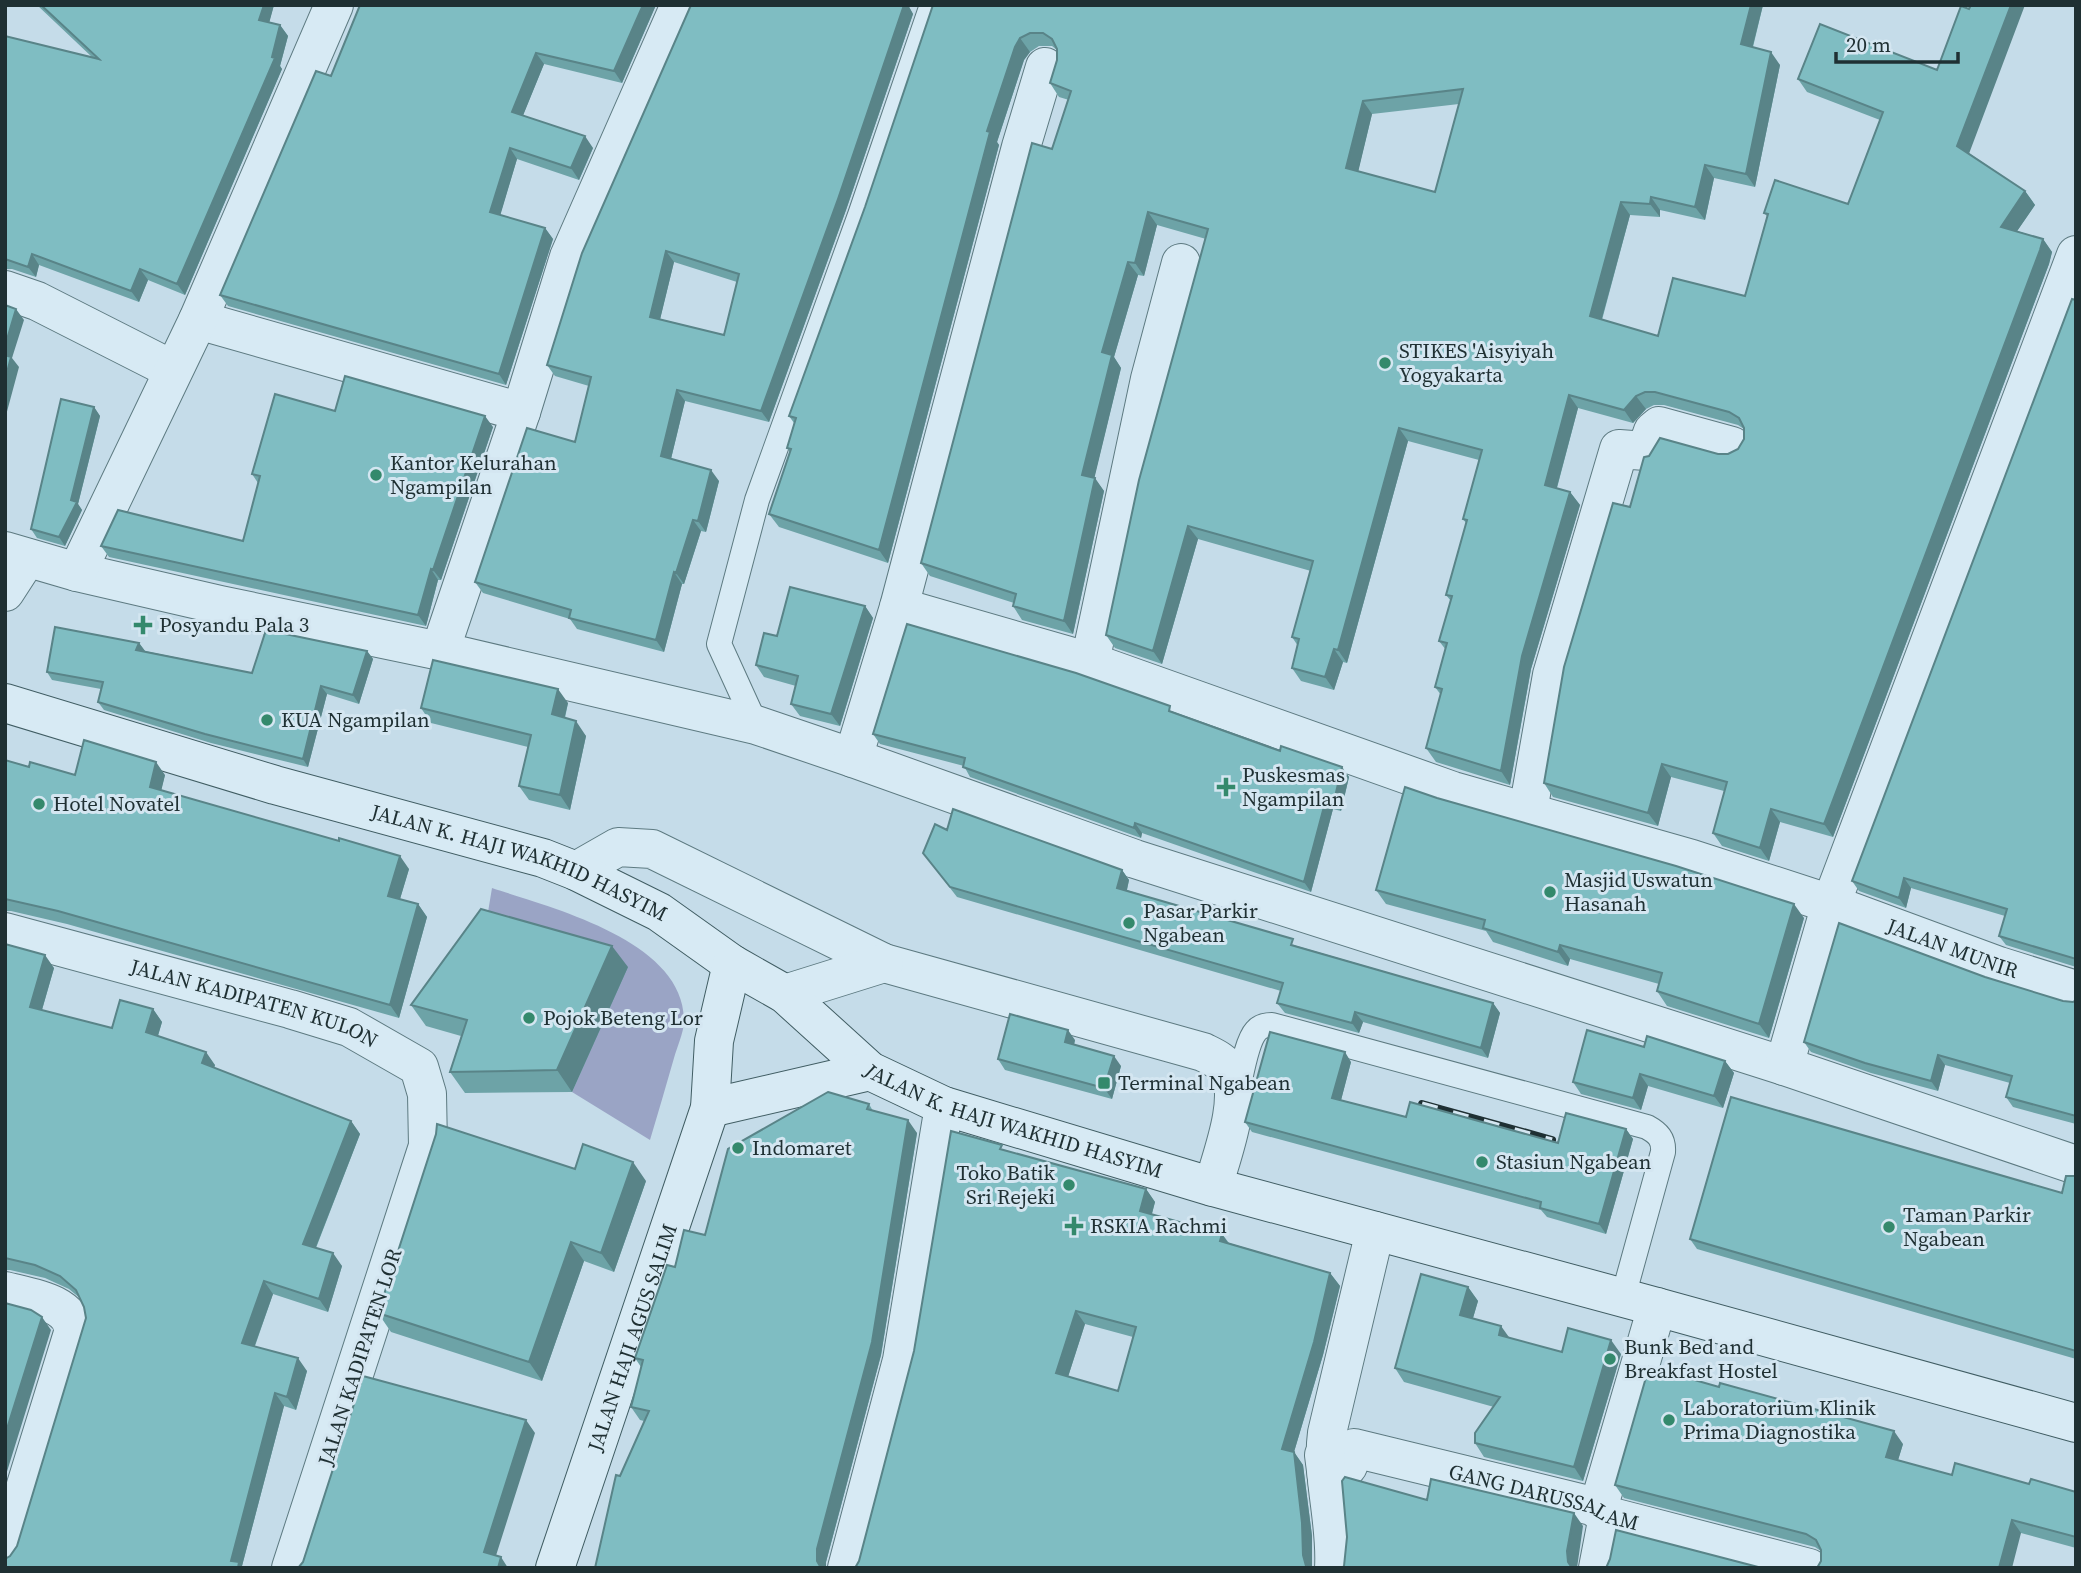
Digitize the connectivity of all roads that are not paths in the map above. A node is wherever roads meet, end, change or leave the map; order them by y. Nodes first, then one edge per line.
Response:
1 (334, 5) edge
2 (680, 5) edge
3 (932, 5) edge
4 (1045, 66) dead end
5 (2076, 255) edge
6 (1181, 262) dead end
7 (5, 290) edge
8 (198, 320) junction
9 (173, 370) junction
10 (521, 412) junction
11 (1732, 446) dead end
12 (16, 555) edge
13 (77, 572) junction
14 (5, 592) edge
15 (899, 607) junction
16 (440, 650) junction
17 (1090, 662) junction
18 (5, 704) edge
19 (756, 725) junction
20 (853, 758) junction
21 (1528, 811) junction
22 (576, 871) junction
23 (1831, 904) junction
24 (5, 932) edge
25 (884, 963) junction
26 (732, 964) junction
27 (2076, 990) edge
28 (785, 994) junction
29 (1784, 1066) junction
30 (870, 1071) junction
31 (1235, 1100) junction
32 (944, 1106) junction
33 (710, 1108) junction
34 (428, 1146) joint
35 (2076, 1165) edge
36 (1213, 1187) junction
37 (1375, 1231) junction
38 (5, 1290) edge
39 (1640, 1302) junction
40 (2076, 1423) edge
41 (1326, 1471) junction
42 (1603, 1513) junction
43 (5, 1553) edge
44 (291, 1568) edge
45 (555, 1568) edge
46 (847, 1568) edge
47 (1334, 1568) edge
48 (1598, 1568) edge
49 (1809, 1568) edge

1 - 8 street
2 - 10 street
3 - 19 lane
4 - 15 street
5 - 23 street
6 - 17 street
7 - 9 street
8 - 9 street
8 - 10 street
9 - 13 street
10 - 16 street
11 - 21 street
12 - 13 street
12 - 14 street
13 - 16 street
15 - 17 street, JALAN MUNIR
15 - 20 street
16 - 19 street
17 - 21 street, JALAN MUNIR
18 - 22 street, JALAN K. HAJI WAKHID HASYIM
19 - 20 street
20 - 29 street
21 - 23 street, JALAN MUNIR
22 - 25 street
22 - 26 street, JALAN K. HAJI WAKHID HASYIM
23 - 27 street, JALAN MUNIR
23 - 29 street
24 - 34 street, JALAN KADIPATEN KULON
25 - 28 street
25 - 31 street
26 - 28 street, JALAN K. HAJI WAKHID HASYIM
26 - 33 street, JALAN HAJI AGUS SALIM
28 - 30 street, JALAN K. HAJI WAKHID HASYIM
29 - 35 street
30 - 32 street, JALAN K. HAJI WAKHID HASYIM
30 - 33 street
31 - 36 street
31 - 39 lane
32 - 36 street, JALAN K. HAJI WAKHID HASYIM
32 - 46 street
33 - 45 street, JALAN HAJI AGUS SALIM
34 - 44 street, JALAN KADIPATEN LOR
36 - 37 street, JALAN K. HAJI WAKHID HASYIM
37 - 39 street, JALAN K. HAJI WAKHID HASYIM
37 - 41 street
38 - 43 street
39 - 40 street, JALAN K. HAJI WAKHID HASYIM
39 - 42 street
41 - 42 street, GANG DARUSSALAM
41 - 47 street
42 - 48 street
42 - 49 street, GANG DARUSSALAM

